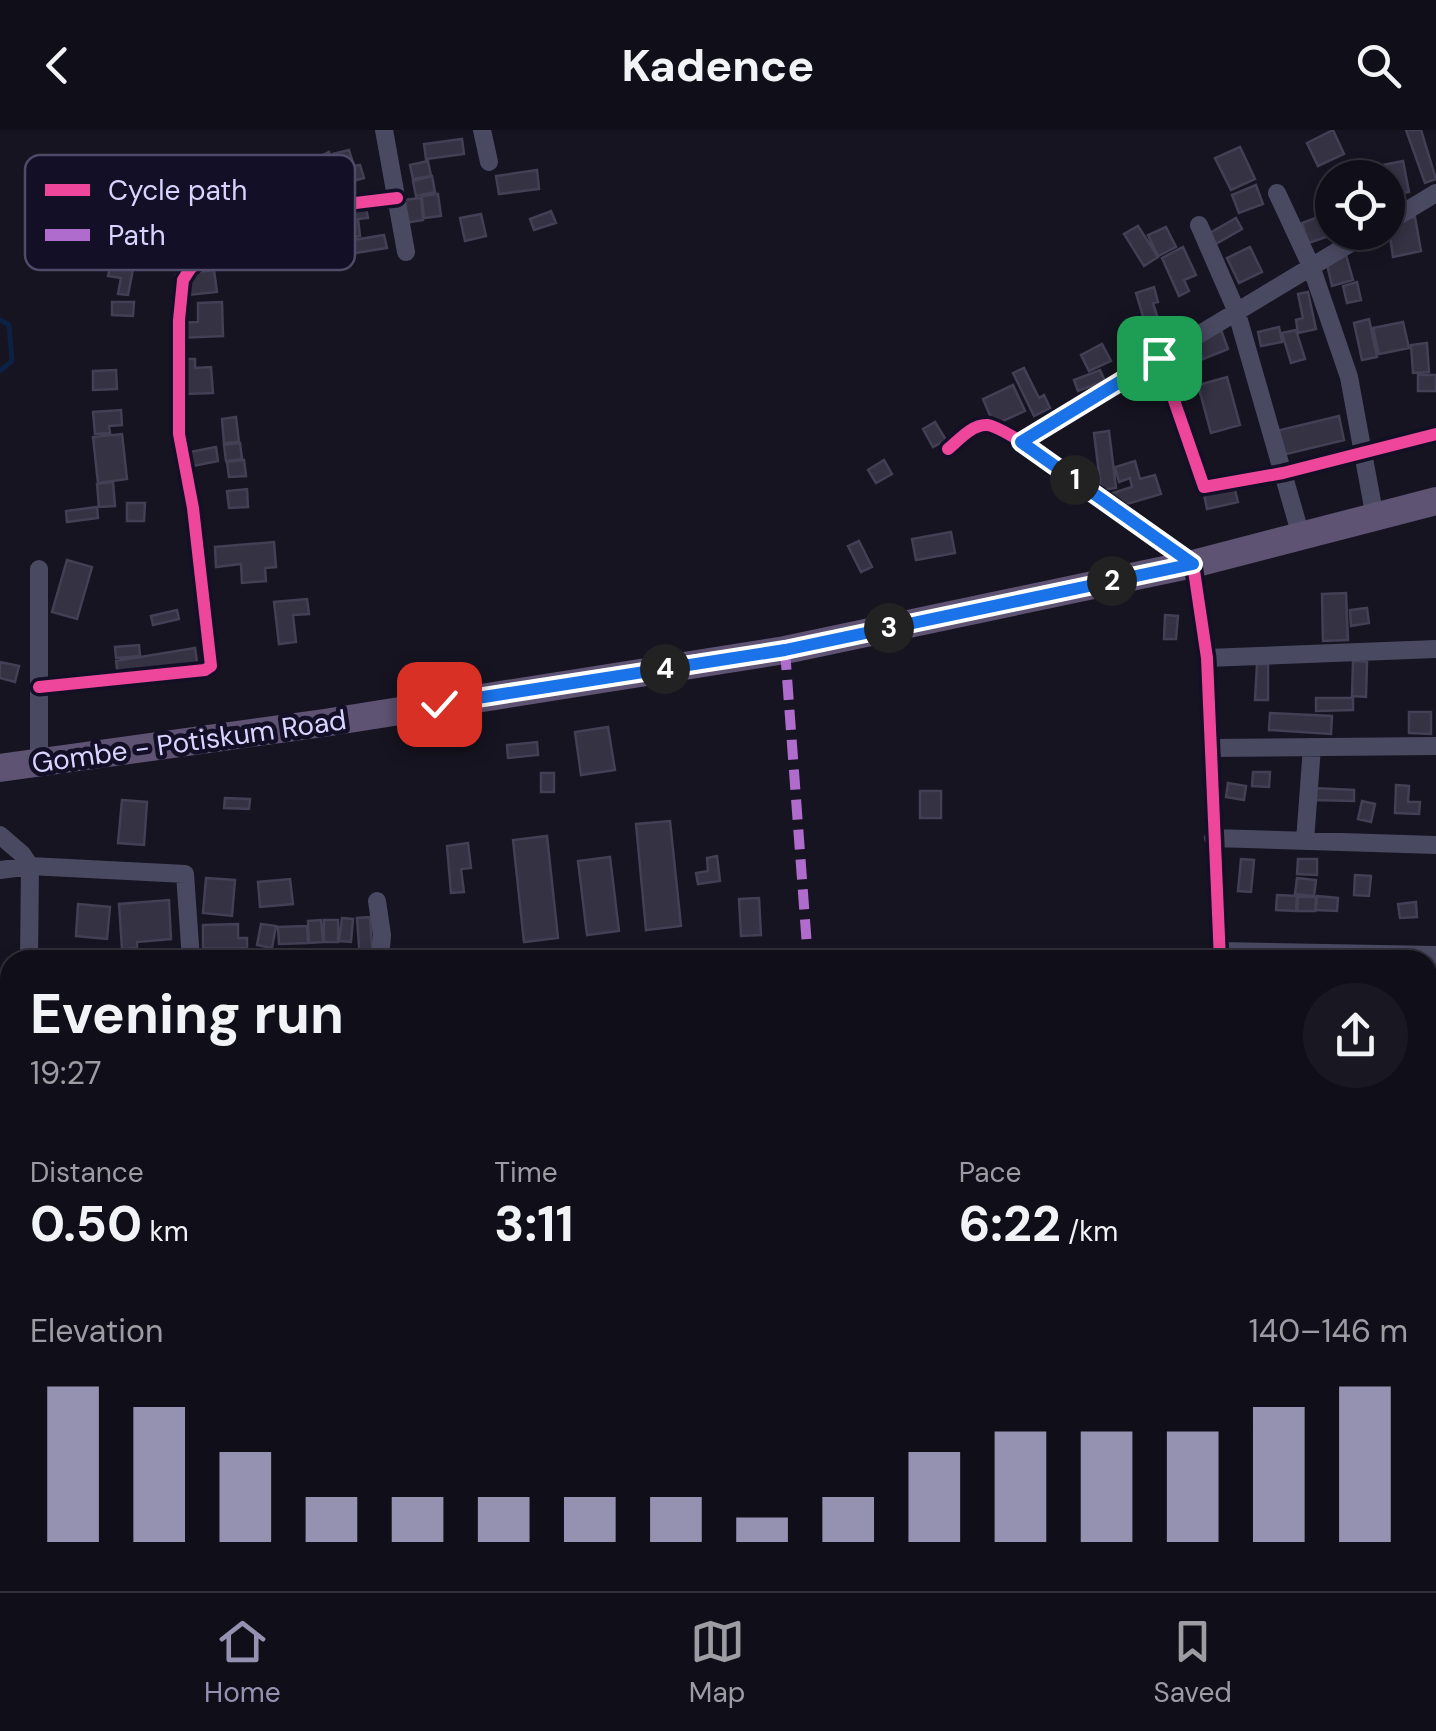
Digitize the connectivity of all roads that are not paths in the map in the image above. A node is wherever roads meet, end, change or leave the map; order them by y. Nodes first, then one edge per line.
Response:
1 (384, 130) edge
2 (482, 130) edge
3 (490, 162) dead end
4 (1277, 193) dead end
5 (1436, 193) edge
6 (396, 198) junction
7 (355, 203) edge
8 (1405, 212) edge
9 (1199, 225) dead end
10 (1338, 250) edge
11 (406, 252) dead end
12 (1311, 266) junction
13 (192, 270) edge
14 (1236, 310) junction
15 (1141, 328) dead end
16 (1159, 358) junction
17 (1436, 434) edge
18 (1021, 442) junction
19 (948, 449) dead end
20 (1364, 452) junction
21 (1283, 474) junction
22 (1436, 502) edge
23 (1374, 518) junction
24 (1301, 536) junction
25 (1193, 564) junction
26 (39, 570) dead end
27 (1436, 649) edge
28 (1208, 658) junction
29 (39, 688) junction
30 (1436, 746) edge
31 (1312, 747) junction
32 (1211, 748) junction
33 (39, 762) junction
34 (0, 768) edge
35 (0, 835) edge
36 (1212, 838) junction
37 (1305, 841) junction
38 (1436, 845) edge
39 (30, 866) junction
40 (0, 870) edge
41 (377, 900) dead end
42 (29, 950) edge
43 (191, 950) edge
44 (380, 950) edge
45 (1220, 950) edge

1 - 6 street
2 - 3 street
4 - 12 street
5 - 8 street
6 - 7 street
6 - 11 street
9 - 14 street
10 - 12 street
12 - 14 street
12 - 20 street
13 - 29 street
14 - 16 street
14 - 21 street
15 - 16 street
16 - 18 street
16 - 21 street
17 - 20 street
18 - 19 street
18 - 25 street
20 - 21 street
20 - 23 street
21 - 24 street
22 - 23 main road, Gombe - Potiskum Road
23 - 24 main road, Gombe - Potiskum Road
24 - 25 main road, Gombe - Potiskum Road
25 - 28 street
25 - 33 main road, Gombe - Potiskum Road
26 - 29 street
27 - 28 street
28 - 32 street
29 - 33 street
30 - 31 street
31 - 32 street
31 - 37 street
32 - 36 street
33 - 34 main road, Gombe - Potiskum Road
35 - 39 street
36 - 37 street
36 - 45 street
37 - 38 street
39 - 40 street
39 - 42 street
39 - 43 street
41 - 44 street

